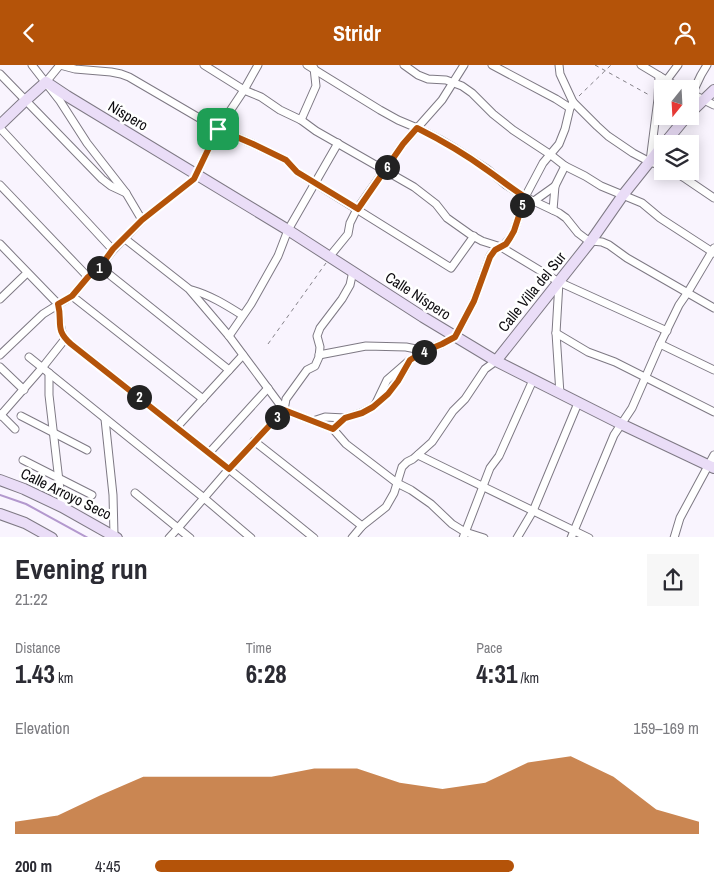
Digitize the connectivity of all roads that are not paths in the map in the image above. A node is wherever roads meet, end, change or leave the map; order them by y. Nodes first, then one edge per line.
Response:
1 (32, 65) edge
2 (60, 65) edge
3 (204, 65) edge
4 (258, 65) edge
5 (404, 65) edge
6 (464, 65) edge
7 (492, 65) edge
8 (559, 65) edge
9 (641, 65) edge
10 (678, 65) edge
11 (708, 65) edge
12 (311, 66) edge
13 (0, 73) edge
14 (659, 76) junction
15 (665, 80) edge
16 (667, 80) edge
17 (698, 80) edge
18 (46, 82) junction
19 (452, 83) junction
20 (244, 89) junction
21 (714, 90) edge
22 (26, 100) junction
23 (709, 103) edge
24 (571, 105) junction
25 (301, 120) junction
26 (680, 125) edge
27 (0, 127) edge
28 (417, 128) junction
29 (218, 129) junction
30 (671, 135) edge
31 (338, 143) junction
32 (551, 155) junction
33 (654, 156) edge
34 (650, 161) junction
35 (654, 163) edge
36 (565, 166) junction
37 (385, 170) junction
38 (196, 174) junction
39 (687, 180) edge
40 (316, 183) junction
41 (0, 185) edge
42 (556, 186) junction
43 (126, 193) junction
44 (623, 195) junction
45 (525, 197) junction
46 (714, 198) edge
47 (534, 201) junction
48 (358, 209) junction
49 (553, 210) junction
50 (142, 220) junction
51 (288, 230) junction
52 (474, 236) junction
53 (124, 238) junction
54 (591, 241) junction
55 (0, 244) edge
56 (501, 247) junction
57 (113, 249) junction
58 (713, 251) edge
59 (330, 256) junction
60 (100, 267) junction
61 (353, 271) junction
62 (27, 273) junction
63 (88, 277) junction
64 (559, 282) junction
65 (190, 289) junction
66 (688, 292) junction
67 (72, 296) junction
68 (0, 299) edge
69 (58, 304) junction
70 (714, 308) edge
71 (242, 315) junction
72 (667, 331) junction
73 (556, 333) junction
74 (229, 336) junction
75 (455, 337) junction
76 (65, 339) junction
77 (660, 344) junction
78 (426, 351) junction
79 (0, 355) edge
80 (242, 355) junction
81 (319, 355) junction
82 (29, 357) dead end
83 (496, 361) junction
84 (0, 367) edge
85 (42, 368) junction
86 (229, 370) junction
87 (714, 370) edge
88 (49, 373) junction
89 (646, 378) junction
90 (532, 380) junction
91 (24, 389) junction
92 (268, 389) junction
93 (560, 394) junction
94 (203, 399) junction
95 (578, 403) junction
96 (284, 410) junction
97 (714, 412) edge
98 (0, 415) edge
99 (21, 416) dead end
100 (345, 418) junction
101 (105, 419) junction
102 (314, 421) junction
103 (620, 424) junction
104 (177, 427) junction
105 (15, 429) dead end
106 (333, 429) junction
107 (54, 431) junction
108 (254, 441) junction
109 (87, 450) dead end
110 (210, 453) junction
111 (418, 455) junction
112 (714, 455) edge
113 (22, 460) dead end
114 (711, 467) edge
115 (229, 469) junction
116 (0, 473) edge
117 (59, 478) junction
118 (4, 481) edge
119 (397, 483) junction
120 (482, 486) junction
121 (135, 493) dead end
122 (92, 495) dead end
123 (204, 498) junction
124 (62, 507) junction
125 (533, 511) junction
126 (0, 514) edge
127 (362, 526) junction
128 (178, 528) junction
129 (573, 534) edge
130 (464, 535) edge
131 (116, 536) edge
132 (52, 537) edge
133 (169, 537) edge
134 (190, 537) edge
135 (251, 537) edge
136 (314, 537) edge
137 (352, 537) edge
138 (484, 537) edge
139 (516, 537) edge
140 (588, 537) edge
141 (674, 537) edge

1 - 18 street
2 - 18 street
2 - 29 street
3 - 20 street
4 - 20 street
5 - 19 street
6 - 19 street
7 - 24 street
8 - 24 street
9 - 14 street
10 - 16 street
11 - 17 street
12 - 25 street
12 - 28 street
13 - 22 street
14 - 15 street
14 - 34 street
18 - 22 street
18 - 38 street, Níspero
18 - 43 street
19 - 28 street
19 - 32 street
20 - 25 street
20 - 29 street
21 - 23 street
22 - 27 street
22 - 43 street
24 - 32 street
24 - 34 street
25 - 31 street
26 - 30 street, Calle Villa del Sur
27 - 57 street
28 - 37 street
28 - 45 street
29 - 38 street
29 - 40 street
31 - 37 street
31 - 40 street
32 - 36 street
32 - 45 street
33 - 34 street, Calle Villa del Sur
34 - 35 street
34 - 44 street, Calle Villa del Sur
36 - 42 street
36 - 44 street
37 - 48 street
37 - 52 street
38 - 50 street
38 - 51 street, Calle Níspero
39 - 46 street
40 - 48 street
40 - 51 street
41 - 63 street
42 - 47 street
42 - 49 street
43 - 50 street
44 - 54 street, Calle Villa del Sur
44 - 58 street
45 - 47 street
45 - 56 street
47 - 49 street
48 - 52 street
48 - 59 street
49 - 54 street
50 - 53 street
51 - 59 street, Calle Níspero
51 - 71 street
52 - 56 street
53 - 57 street
53 - 65 street
54 - 64 street, Calle Villa del Sur
54 - 66 street
55 - 62 street
56 - 64 street
56 - 75 street
57 - 60 street
58 - 66 street
59 - 61 street, Calle Níspero
60 - 63 street
60 - 86 street
61 - 75 street, Calle Níspero
61 - 81 street
62 - 68 street
62 - 69 street
63 - 67 street
64 - 72 street
64 - 73 street
64 - 83 street, Calle Villa del Sur
65 - 71 street
65 - 74 street
66 - 70 street
66 - 72 street
67 - 69 street
67 - 94 street
69 - 76 street
69 - 79 street
71 - 74 street
72 - 77 street
73 - 89 street
73 - 93 street
74 - 80 street
75 - 78 street
75 - 83 street, Calle Níspero
76 - 85 street
76 - 104 street
77 - 87 street
77 - 89 street
78 - 81 street
78 - 100 street
80 - 86 street
80 - 92 street
81 - 96 street
82 - 85 street
83 - 90 street, Calle Níspero
83 - 111 street
84 - 91 street
85 - 88 street
85 - 91 street
86 - 94 street
88 - 101 street
88 - 107 street
89 - 97 street
89 - 103 street
90 - 93 street, Calle Níspero
90 - 120 street
91 - 98 street
92 - 96 street
92 - 110 street
93 - 95 street, Calle Níspero
94 - 104 street
95 - 103 street, Calle Níspero
95 - 125 street
96 - 102 street
96 - 108 street
98 - 105 street
99 - 107 street
100 - 102 street
100 - 106 street
101 - 123 street
101 - 131 street
102 - 106 street
103 - 114 street, Calle Níspero
103 - 129 street
104 - 110 street
106 - 119 street
107 - 109 street
107 - 117 street
108 - 115 street
108 - 127 street
110 - 115 street
111 - 119 street
111 - 120 street
112 - 114 street
113 - 117 street
114 - 141 street
115 - 123 street
115 - 136 street
116 - 118 street
117 - 122 street
117 - 124 street
118 - 124 street, Calle Arroyo Seco
119 - 127 street
119 - 130 street
120 - 125 street
120 - 130 street
121 - 128 street
123 - 128 street
123 - 135 street
124 - 131 street, Calle Arroyo Seco
125 - 129 street
125 - 139 street
126 - 132 street
127 - 137 street
128 - 133 street
128 - 134 street
129 - 140 street
130 - 138 street

